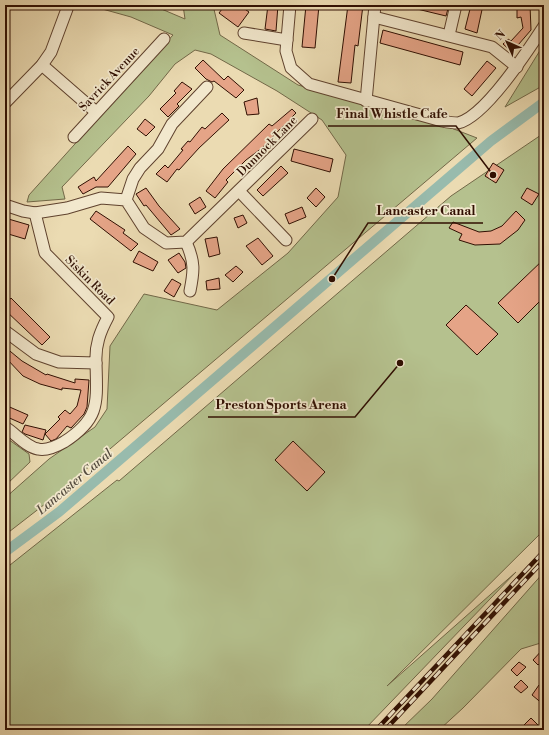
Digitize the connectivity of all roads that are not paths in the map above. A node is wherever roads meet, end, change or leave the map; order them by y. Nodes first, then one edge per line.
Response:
1 (290, 5) edge
2 (375, 5) edge
3 (456, 5) edge
4 (67, 9) dead end
5 (374, 17) junction
6 (544, 26) edge
7 (244, 33) dead end
8 (449, 35) junction
9 (164, 39) dead end
10 (287, 40) junction
11 (42, 65) junction
12 (517, 67) junction
13 (207, 87) dead end
14 (366, 101) junction
15 (5, 103) edge
16 (96, 112) junction
17 (312, 119) dead end
18 (74, 137) dead end
19 (240, 192) junction
20 (126, 200) junction
21 (5, 205) edge
22 (35, 213) junction
23 (286, 240) dead end
24 (186, 242) junction
25 (190, 291) dead end
26 (6, 334) edge
27 (96, 363) junction
28 (5, 427) edge

1 - 10 street
2 - 5 street
3 - 8 street
4 - 11 street
5 - 8 street
5 - 14 street
6 - 12 street
7 - 10 street
8 - 12 street
9 - 16 street, Savrick Avenue
10 - 14 street
11 - 15 street
11 - 16 street
12 - 14 street
13 - 20 street
16 - 18 street, Savrick Avenue
17 - 19 street, Dunnock Lane
19 - 23 street, Dunnock Lane
19 - 24 street, Dunnock Lane
20 - 22 street
20 - 24 street
21 - 22 street
22 - 27 street, Siskin Road
24 - 25 street
26 - 27 street
27 - 28 street

